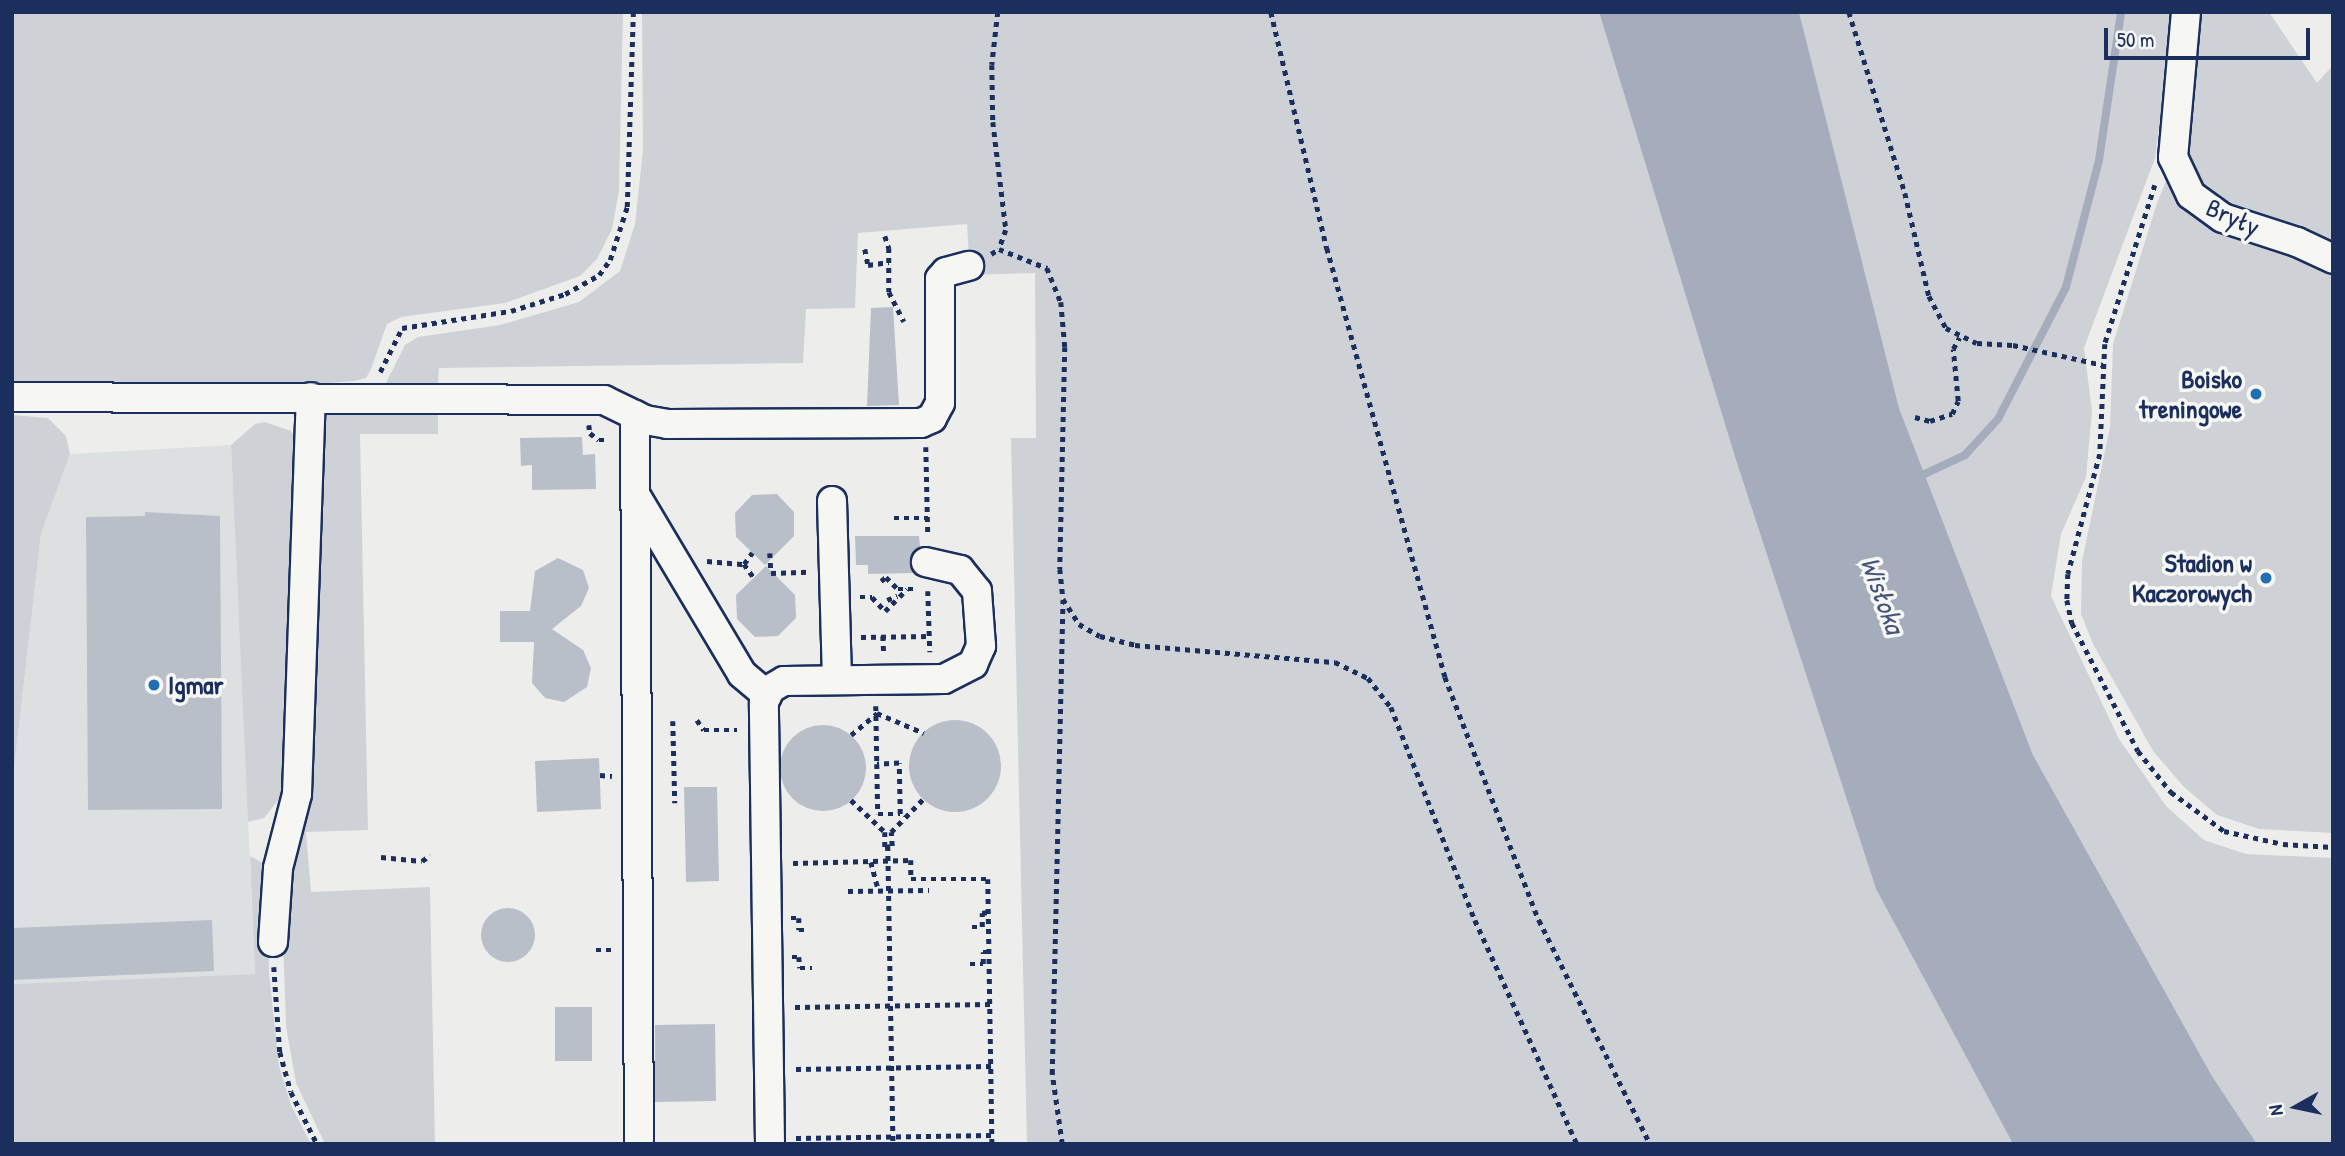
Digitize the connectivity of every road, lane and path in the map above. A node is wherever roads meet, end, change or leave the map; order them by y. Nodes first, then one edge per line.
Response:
1 (634, 12) edge
2 (998, 12) edge
3 (1271, 12) edge
4 (1849, 12) edge
5 (2186, 12) edge
6 (2178, 167) junction
7 (884, 236) dead end
8 (865, 249) dead end
9 (999, 249) junction
10 (2333, 259) edge
11 (889, 262) junction
12 (969, 266) joint
13 (904, 321) dead end
14 (1959, 338) junction
15 (2102, 365) junction
16 (364, 396) junction
17 (12, 397) edge
18 (311, 397) junction
19 (635, 415) junction
20 (589, 417) dead end
21 (1916, 417) dead end
22 (618, 439) dead end
23 (926, 463) dead end
24 (634, 493) junction
25 (832, 501) dead end
26 (928, 518) junction
27 (894, 519) dead end
28 (928, 532) dead end
29 (669, 551) junction
30 (752, 553) dead end
31 (770, 554) dead end
32 (744, 564) junction
33 (813, 572) dead end
34 (754, 578) dead end
35 (928, 579) junction
36 (881, 581) dead end
37 (906, 589) junction
38 (901, 595) junction
39 (1063, 599) junction
40 (875, 600) dead end
41 (887, 600) dead end
42 (883, 636) junction
43 (930, 636) junction
44 (850, 637) dead end
45 (884, 655) dead end
46 (930, 660) dead end
47 (837, 680) junction
48 (766, 695) junction
49 (876, 701) dead end
50 (877, 713) junction
51 (697, 720) dead end
52 (673, 721) dead end
53 (728, 730) dead end
54 (924, 733) dead end
55 (851, 735) dead end
56 (877, 764) junction
57 (923, 799) dead end
58 (851, 800) dead end
59 (675, 803) dead end
60 (888, 846) junction
61 (2333, 847) edge
62 (430, 855) dead end
63 (381, 857) dead end
64 (888, 860) junction
65 (871, 862) junction
66 (788, 863) dead end
67 (911, 879) junction
68 (910, 889) junction
69 (879, 890) junction
70 (929, 890) dead end
71 (848, 891) dead end
72 (888, 891) junction
73 (988, 912) junction
74 (799, 918) dead end
75 (972, 927) dead end
76 (807, 930) dead end
77 (273, 942) joint
78 (989, 952) junction
79 (799, 957) dead end
80 (970, 964) dead end
81 (812, 968) dead end
82 (990, 1004) junction
83 (890, 1006) junction
84 (801, 1007) dead end
85 (991, 1066) junction
86 (892, 1068) junction
87 (797, 1069) dead end
88 (992, 1135) junction
89 (893, 1136) junction
90 (803, 1137) dead end
91 (317, 1144) edge
92 (639, 1144) edge
93 (770, 1144) edge
94 (893, 1144) edge
95 (992, 1144) edge
96 (1062, 1144) edge
97 (1577, 1144) edge
98 (1650, 1144) edge

1 - 16 path
2 - 9 path
3 - 98 path
4 - 14 path
5 - 6 street, Bryły
6 - 10 street, Bryły
6 - 15 path
7 - 11 path
8 - 11 path
9 - 12 path
9 - 39 path
11 - 13 path
12 - 19 street
14 - 15 path
14 - 21 path
15 - 61 path
16 - 18 street
16 - 19 street
17 - 18 street
18 - 77 street
19 - 24 street
20 - 22 path
23 - 26 path
24 - 29 street
24 - 92 street
25 - 47 street
26 - 27 path
26 - 28 path
29 - 32 path
29 - 48 street
30 - 32 path
31 - 33 path
32 - 34 path
35 - 37 path
35 - 43 path
35 - 47 street
36 - 37 path
37 - 38 path
38 - 40 path
38 - 41 path
39 - 96 path
39 - 97 path
42 - 43 path
42 - 44 path
42 - 45 path
43 - 46 path
47 - 48 street
48 - 93 street
49 - 50 path
50 - 54 path
50 - 55 path
50 - 56 path
51 - 53 path
52 - 59 path
56 - 56 path
57 - 60 path
58 - 60 path
60 - 64 path
62 - 63 path
64 - 65 path
64 - 67 path
64 - 72 path
65 - 66 path
65 - 69 path
67 - 68 path
67 - 73 path
68 - 70 path
68 - 72 path
69 - 71 path
69 - 72 path
72 - 83 path
73 - 75 path
73 - 78 path
74 - 76 path
77 - 91 path
78 - 80 path
78 - 82 path
79 - 81 path
82 - 83 path
82 - 85 path
83 - 84 path
83 - 86 path
85 - 86 path
85 - 88 path
86 - 87 path
86 - 89 path
88 - 89 path
88 - 95 path
89 - 90 path
89 - 94 path

